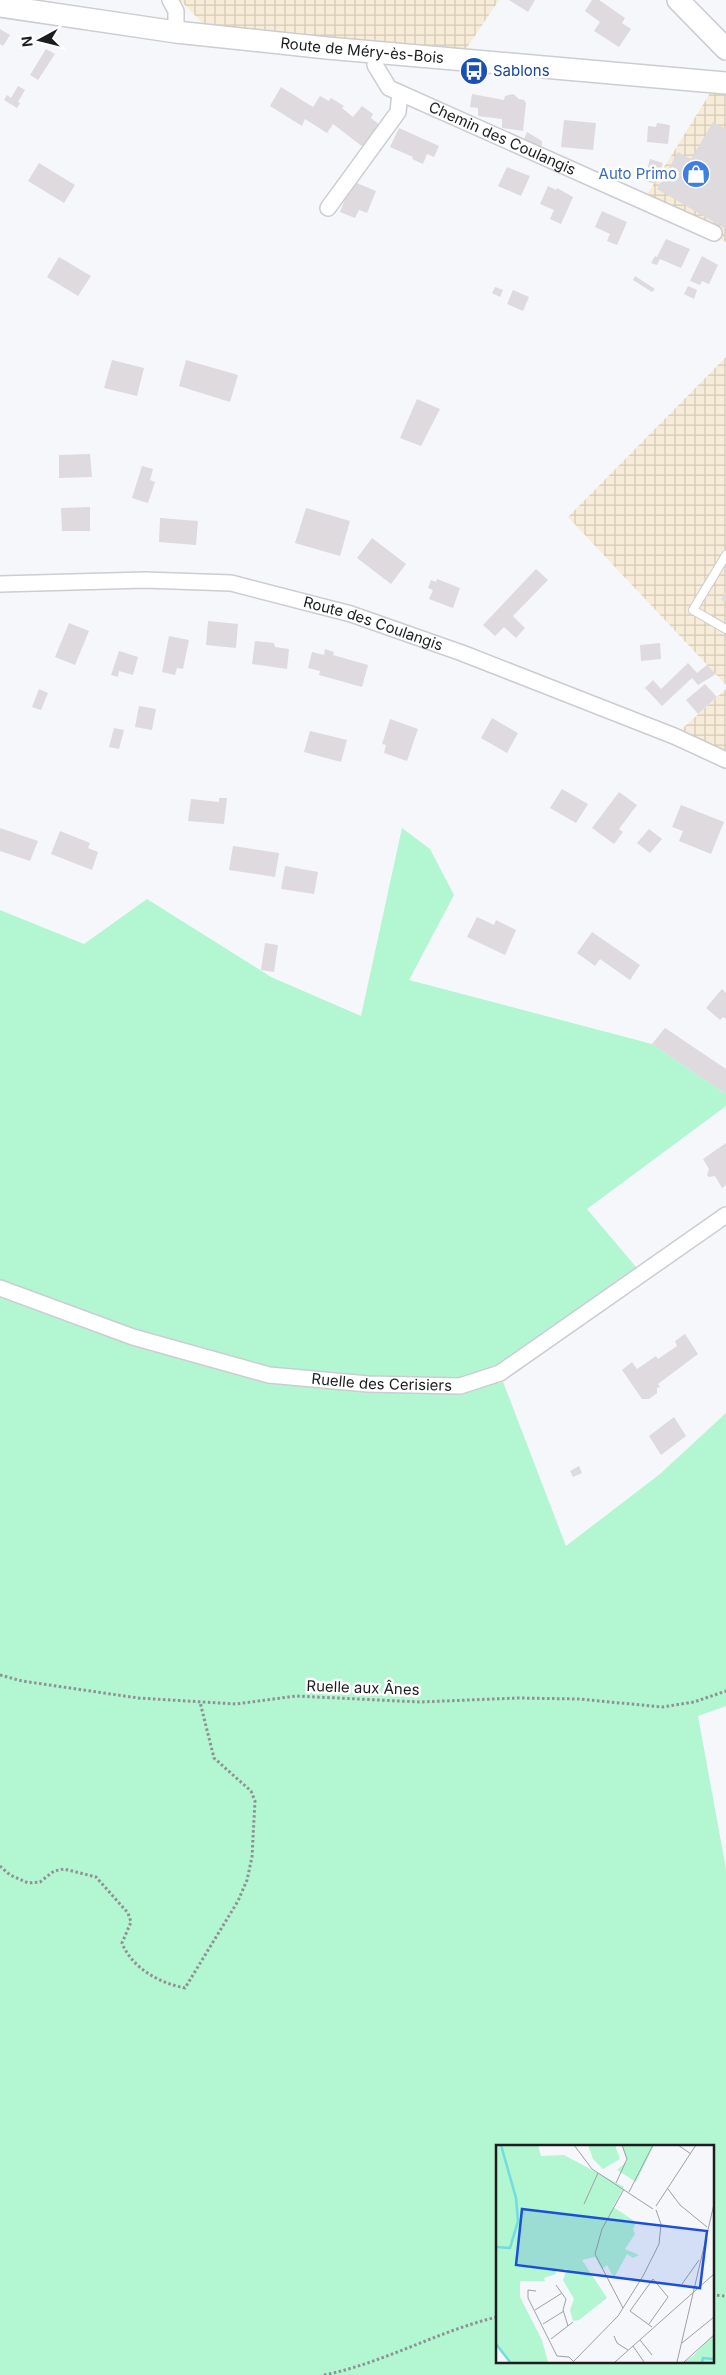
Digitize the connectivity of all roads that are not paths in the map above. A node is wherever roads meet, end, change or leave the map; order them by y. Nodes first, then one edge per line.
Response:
1 (170, 0) edge
2 (678, 0) edge
3 (0, 6) edge
4 (176, 32) junction
5 (726, 49) edge
6 (377, 52) junction
7 (726, 83) edge
8 (400, 93) junction
9 (328, 208) dead end
10 (714, 233) dead end
11 (726, 555) edge
12 (0, 584) edge
13 (726, 628) edge
14 (726, 760) edge
15 (726, 1215) edge
16 (0, 1288) edge

1 - 4 street
2 - 5 street
3 - 4 street, Route de Méry-ès-Bois
4 - 6 street, Route de Méry-ès-Bois
6 - 7 street, Route de Méry-ès-Bois
6 - 8 street, Chemin des Coulangis
8 - 9 street
8 - 10 street, Chemin des Coulangis
11 - 13 lane
12 - 14 street, Route des Coulangis
15 - 16 street, Ruelle des Cerisiers

